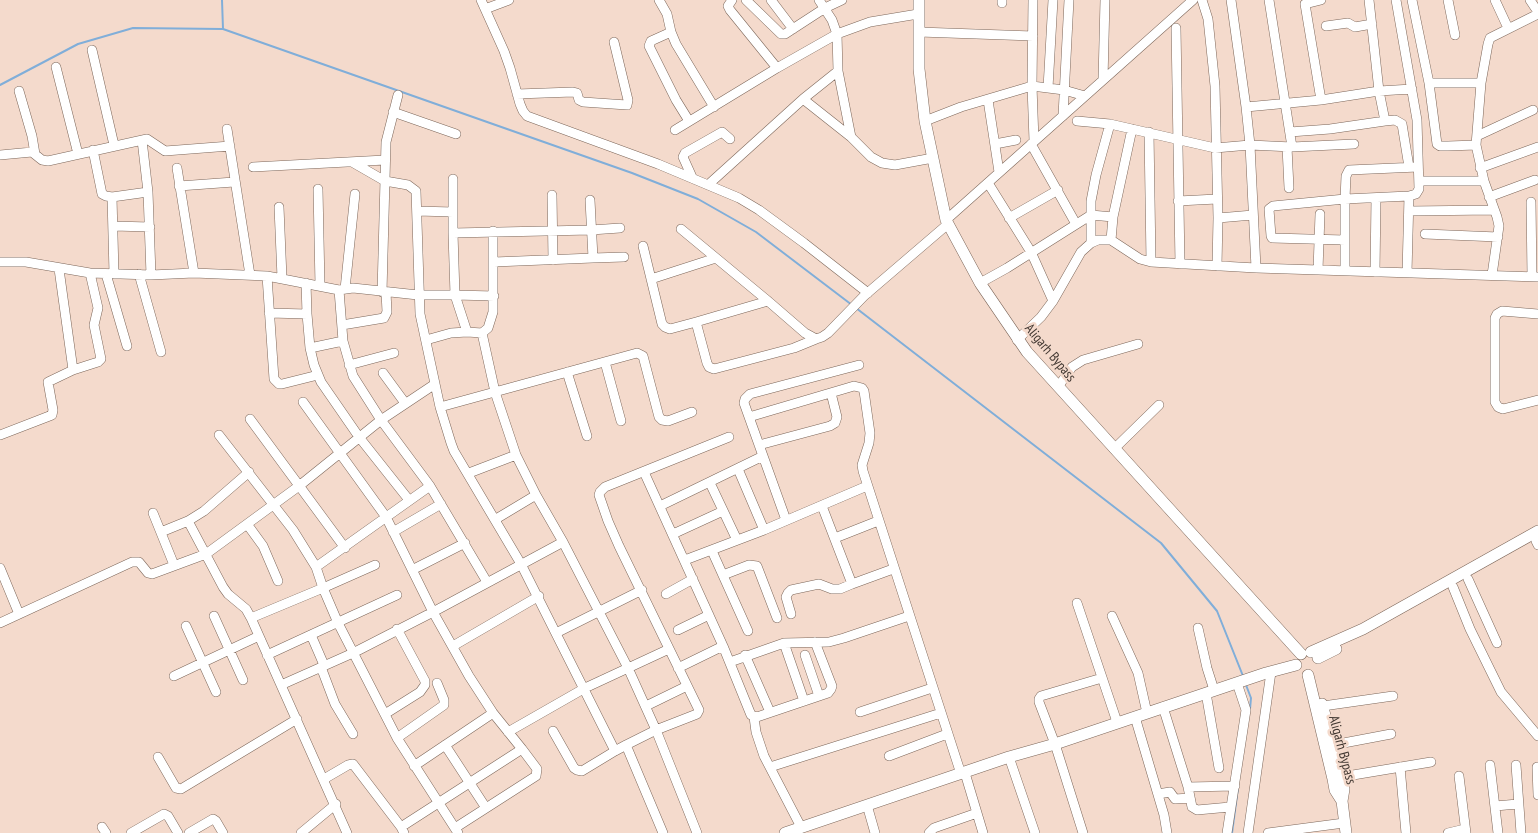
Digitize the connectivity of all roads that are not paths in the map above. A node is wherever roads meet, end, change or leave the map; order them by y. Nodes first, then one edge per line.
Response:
1 (481, 0) edge
2 (509, 0) edge
3 (659, 0) edge
4 (732, 0) edge
5 (746, 0) edge
6 (771, 0) edge
7 (819, 0) edge
8 (842, 0) edge
9 (919, 0) edge
10 (1034, 0) edge
11 (1053, 0) edge
12 (1069, 0) edge
13 (1105, 0) edge
14 (1193, 0) edge
15 (1231, 0) edge
16 (1269, 0) edge
17 (1321, 0) edge
18 (1369, 0) edge
19 (1396, 0) edge
20 (1412, 0) edge
21 (1448, 0) edge
22 (1495, 0) edge
23 (1530, 0) edge
24 (1202, 1) edge
25 (1304, 2) edge
26 (825, 8) junction
27 (485, 9) junction
28 (1538, 13) edge
29 (918, 14) junction
30 (1372, 24) junction
31 (1326, 26) dead end
32 (1176, 28) dead end
33 (1508, 28) junction
34 (793, 29) junction
35 (671, 32) junction
36 (919, 32) junction
37 (837, 34) junction
38 (1456, 35) dead end
39 (1033, 36) junction
40 (614, 42) dead end
41 (92, 50) dead end
42 (56, 67) dead end
43 (776, 68) junction
44 (838, 72) junction
45 (1103, 80) junction
46 (1429, 83) junction
47 (1481, 83) junction
48 (1032, 86) junction
49 (1048, 88) junction
50 (1412, 88) junction
51 (1064, 90) junction
52 (19, 91) dead end
53 (1379, 91) junction
54 (517, 94) junction
55 (398, 95) dead end
56 (1085, 96) junction
57 (803, 99) junction
58 (988, 100) junction
59 (1321, 100) junction
60 (1285, 104) junction
61 (714, 107) junction
62 (1246, 107) junction
63 (1533, 110) dead end
64 (393, 112) junction
65 (1063, 116) junction
66 (689, 121) junction
67 (925, 121) junction
68 (1077, 121) dead end
69 (1385, 121) junction
70 (1110, 124) junction
71 (227, 129) dead end
72 (1132, 129) junction
73 (675, 130) dead end
74 (1149, 132) junction
75 (1290, 132) junction
76 (456, 134) dead end
77 (851, 137) junction
78 (730, 139) dead end
79 (1177, 139) junction
80 (142, 140) junction
81 (1016, 140) dead end
82 (1476, 140) junction
83 (1032, 143) junction
84 (995, 144) junction
85 (1354, 144) dead end
86 (1250, 145) junction
87 (114, 146) junction
88 (230, 146) junction
89 (1290, 147) junction
90 (1538, 147) edge
91 (1216, 148) junction
92 (93, 150) junction
93 (35, 154) junction
94 (78, 154) junction
95 (0, 156) edge
96 (933, 158) junction
97 (385, 160) junction
98 (352, 162) junction
99 (253, 167) dead end
100 (1414, 167) junction
101 (177, 168) dead end
102 (1480, 168) junction
103 (999, 172) junction
104 (692, 177) junction
105 (453, 179) dead end
106 (1535, 180) dead end
107 (384, 181) junction
108 (1419, 181) junction
109 (1484, 181) junction
110 (234, 182) junction
111 (988, 182) junction
112 (709, 184) junction
113 (180, 186) junction
114 (1289, 188) dead end
115 (318, 189) dead end
116 (1058, 190) junction
117 (148, 192) junction
118 (354, 194) dead end
119 (552, 195) dead end
120 (1409, 196) junction
121 (1489, 196) junction
122 (112, 197) junction
123 (1376, 198) junction
124 (1218, 199) junction
125 (1345, 199) junction
126 (590, 200) dead end
127 (1178, 201) junction
128 (1531, 202) dead end
129 (280, 207) dead end
130 (1494, 210) junction
131 (1409, 211) junction
132 (417, 212) junction
133 (453, 212) junction
134 (1320, 214) dead end
135 (1091, 215) junction
136 (1253, 215) junction
137 (1009, 218) junction
138 (1113, 218) junction
139 (1218, 218) junction
140 (947, 222) junction
141 (1076, 224) junction
142 (113, 226) junction
143 (150, 227) junction
144 (620, 228) dead end
145 (681, 229) dead end
146 (591, 230) junction
147 (493, 231) junction
148 (552, 231) junction
149 (453, 233) junction
150 (1425, 234) dead end
151 (1498, 237) junction
152 (1111, 240) junction
153 (1319, 240) junction
154 (1345, 240) junction
155 (1091, 243) junction
156 (643, 246) dead end
157 (1031, 252) junction
158 (624, 257) dead end
159 (593, 258) junction
160 (716, 258) junction
161 (553, 260) junction
162 (0, 262) edge
163 (494, 262) junction
164 (1151, 262) junction
165 (1180, 264) junction
166 (1217, 266) junction
167 (1256, 268) junction
168 (59, 269) junction
169 (1318, 270) junction
170 (1345, 271) junction
171 (1375, 272) junction
172 (90, 273) junction
173 (194, 273) junction
174 (1407, 273) junction
175 (110, 274) junction
176 (139, 274) junction
177 (151, 274) junction
178 (250, 275) junction
179 (1492, 275) junction
180 (267, 276) junction
181 (1535, 277) edge
182 (282, 278) junction
183 (651, 279) junction
184 (306, 283) junction
185 (980, 283) junction
186 (320, 286) junction
187 (342, 290) junction
188 (384, 292) junction
189 (866, 294) junction
190 (418, 295) junction
191 (455, 295) junction
192 (494, 296) junction
193 (768, 301) junction
194 (1053, 301) junction
195 (269, 313) junction
196 (307, 314) junction
197 (1538, 314) edge
198 (696, 322) junction
199 (342, 325) junction
200 (467, 332) junction
201 (482, 334) junction
202 (816, 339) junction
203 (426, 340) junction
204 (1017, 340) junction
205 (343, 341) junction
206 (1138, 344) dead end
207 (128, 346) dead end
208 (310, 348) junction
209 (161, 352) dead end
210 (394, 353) dead end
211 (605, 362) junction
212 (349, 365) junction
213 (859, 365) dead end
214 (73, 370) junction
215 (567, 372) junction
216 (383, 373) dead end
217 (318, 375) junction
218 (435, 384) junction
219 (1058, 387) junction
220 (495, 392) junction
221 (831, 394) junction
222 (1538, 400) edge
223 (302, 402) dead end
224 (405, 403) junction
225 (1159, 405) dead end
226 (440, 407) junction
227 (692, 412) dead end
228 (749, 417) junction
229 (250, 419) dead end
230 (382, 420) junction
231 (621, 421) dead end
232 (0, 435) edge
233 (219, 435) dead end
234 (587, 436) dead end
235 (729, 436) dead end
236 (359, 437) junction
237 (759, 445) junction
238 (1114, 449) junction
239 (339, 454) junction
240 (516, 456) junction
241 (764, 456) junction
242 (738, 469) junction
243 (249, 472) junction
244 (644, 472) junction
245 (469, 474) junction
246 (710, 483) junction
247 (298, 486) junction
248 (430, 486) junction
249 (867, 486) junction
250 (536, 495) junction
251 (409, 500) junction
252 (273, 504) junction
253 (441, 504) junction
254 (660, 506) junction
255 (822, 506) junction
256 (723, 511) junction
257 (153, 513) dead end
258 (386, 518) junction
259 (496, 519) junction
260 (786, 520) junction
261 (188, 521) junction
262 (878, 521) junction
263 (247, 524) junction
264 (764, 530) junction
265 (161, 532) junction
266 (393, 532) junction
267 (673, 534) junction
268 (834, 538) junction
269 (1538, 539) edge
270 (736, 540) junction
271 (563, 542) junction
272 (464, 543) junction
273 (345, 548) junction
274 (712, 551) junction
275 (206, 554) junction
276 (685, 560) junction
277 (521, 564) junction
278 (174, 565) junction
279 (375, 565) dead end
280 (316, 567) junction
281 (0, 568) edge
282 (893, 569) junction
283 (412, 570) junction
284 (723, 575) junction
285 (1468, 579) junction
286 (693, 580) junction
287 (278, 581) dead end
288 (486, 582) junction
289 (852, 584) junction
290 (1454, 587) junction
291 (323, 588) junction
292 (642, 590) junction
293 (666, 594) dead end
294 (397, 595) dead end
295 (539, 596) junction
296 (1077, 603) dead end
297 (599, 611) junction
298 (433, 612) junction
299 (19, 614) junction
300 (792, 614) dead end
301 (709, 615) junction
302 (214, 616) dead end
303 (909, 616) junction
304 (1112, 616) dead end
305 (251, 618) junction
306 (777, 618) dead end
307 (338, 622) junction
308 (0, 623) edge
309 (186, 626) dead end
310 (1198, 628) dead end
311 (397, 630) junction
312 (678, 630) dead end
313 (748, 631) dead end
314 (556, 633) junction
315 (311, 635) junction
316 (259, 636) junction
317 (815, 642) junction
318 (784, 643) junction
319 (1497, 643) dead end
320 (453, 646) junction
321 (723, 646) junction
322 (669, 649) junction
323 (229, 650) junction
324 (353, 653) junction
325 (267, 655) junction
326 (745, 655) junction
327 (805, 655) dead end
328 (1306, 658) junction
329 (203, 662) junction
330 (730, 662) junction
331 (323, 666) junction
332 (628, 668) junction
333 (678, 668) junction
334 (1268, 672) junction
335 (1311, 673) junction
336 (174, 676) dead end
337 (1102, 678) junction
338 (243, 680) dead end
339 (1240, 682) junction
340 (437, 683) dead end
341 (281, 685) junction
342 (687, 686) junction
343 (585, 688) junction
344 (932, 688) junction
345 (216, 692) dead end
346 (1210, 692) junction
347 (819, 696) junction
348 (1393, 696) dead end
349 (804, 701) junction
350 (646, 706) junction
351 (1323, 706) junction
352 (1163, 707) junction
353 (770, 712) junction
354 (860, 712) dead end
355 (1147, 712) junction
356 (494, 713) junction
357 (384, 714) junction
358 (941, 714) junction
359 (754, 717) junction
360 (1135, 717) junction
361 (296, 719) junction
362 (1117, 722) junction
363 (656, 730) junction
364 (554, 731) dead end
365 (508, 732) junction
366 (353, 734) dead end
367 (948, 734) junction
368 (1391, 734) dead end
369 (1538, 736) edge
370 (397, 738) junction
371 (1055, 744) junction
372 (445, 745) junction
373 (626, 745) junction
374 (1333, 745) junction
375 (522, 749) junction
376 (616, 751) junction
377 (889, 756) dead end
378 (158, 757) dead end
379 (1009, 757) junction
380 (1431, 762) dead end
381 (1490, 765) dead end
382 (1516, 765) dead end
383 (414, 766) junction
384 (770, 767) junction
385 (1400, 767) junction
386 (1536, 767) dead end
387 (1219, 768) dead end
388 (962, 774) junction
389 (1459, 776) dead end
390 (1341, 777) junction
391 (324, 779) junction
392 (469, 782) junction
393 (1234, 786) junction
394 (1188, 787) junction
395 (1158, 794) junction
396 (1538, 794) edge
397 (1190, 798) junction
398 (1342, 801) junction
399 (439, 803) junction
400 (336, 804) junction
401 (1518, 804) junction
402 (866, 806) junction
403 (1495, 806) junction
404 (486, 808) junction
405 (1230, 808) junction
406 (977, 813) junction
407 (801, 828) junction
408 (1345, 828) edge
409 (402, 830) edge
410 (456, 830) edge
411 (1466, 831) edge
412 (131, 833) edge
413 (178, 833) edge
414 (189, 833) edge
415 (223, 833) edge
416 (301, 833) edge
417 (347, 833) edge
418 (663, 833) edge
419 (697, 833) edge
420 (785, 833) edge
421 (875, 833) edge
422 (929, 833) edge
423 (983, 833) edge
424 (1035, 833) edge
425 (1083, 833) edge
426 (1167, 833) edge
427 (1227, 833) edge
428 (1248, 833) edge
429 (1268, 833) edge
430 (1406, 833) edge
431 (1448, 833) edge
432 (1498, 833) edge
433 (1521, 833) edge

1 - 27 street
2 - 27 street
3 - 35 street
4 - 43 street
5 - 34 street
6 - 34 street
7 - 26 street
8 - 26 street
9 - 29 main road, Aligarh Bypass
10 - 39 street
11 - 49 street
12 - 51 street
13 - 45 street
14 - 45 street
15 - 62 street
16 - 60 street
17 - 25 street
18 - 30 street
19 - 50 street
20 - 46 street
21 - 38 street
22 - 33 street
23 - 28 street
24 - 91 street
25 - 59 street
26 - 34 street
26 - 37 street
27 - 54 street
28 - 33 street
29 - 36 main road, Aligarh Bypass
29 - 37 street
30 - 31 street
30 - 53 street
32 - 79 street
33 - 47 street
35 - 61 street
35 - 66 street
36 - 39 street
36 - 67 main road, Aligarh Bypass
37 - 43 street
37 - 44 street
39 - 48 street
40 - 54 street
41 - 87 street
42 - 94 street
43 - 61 street
44 - 57 street
44 - 77 street
45 - 56 street
46 - 47 street
46 - 82 street
47 - 82 street
48 - 49 street
48 - 58 street
48 - 83 street
49 - 51 street
50 - 53 street
50 - 100 street
51 - 56 street
51 - 65 street
52 - 93 street
53 - 59 street
53 - 69 street
54 - 104 street
55 - 64 street
56 - 65 street
57 - 77 street
57 - 112 street
58 - 67 street
58 - 84 street
59 - 60 street
60 - 62 street
60 - 75 street
61 - 66 street
62 - 86 street
63 - 82 street
64 - 76 street
64 - 97 street
65 - 83 street
66 - 73 street
67 - 96 main road, Aligarh Bypass
68 - 70 street
69 - 75 street
69 - 100 street
70 - 72 street
70 - 135 street
71 - 88 street
72 - 74 street
72 - 138 street
74 - 79 street
74 - 164 street
75 - 89 street
77 - 96 street
78 - 104 street
79 - 91 street
79 - 127 street
80 - 87 street
80 - 88 street
80 - 117 street
81 - 84 street
82 - 102 street
83 - 103 street
83 - 116 street
84 - 103 street
85 - 89 street
86 - 89 street
86 - 91 street
86 - 136 street
87 - 92 street
88 - 110 street
89 - 114 street
90 - 102 street
91 - 124 street
92 - 94 street
92 - 122 street
93 - 94 street
93 - 95 street
96 - 140 main road, Aligarh Bypass
97 - 98 street
97 - 107 street
98 - 99 street
98 - 107 street
100 - 108 street
100 - 125 street
101 - 113 street
102 - 109 street
103 - 111 street
104 - 112 street
105 - 133 street
106 - 121 street
107 - 132 street
107 - 188 street
108 - 109 street
108 - 120 street
109 - 121 street
110 - 113 street
110 - 178 street
111 - 137 street
111 - 140 street
112 - 189 street
113 - 173 street
115 - 186 street
116 - 137 street
116 - 141 street
117 - 122 street
117 - 143 street
118 - 187 street
119 - 148 street
120 - 123 street
120 - 131 street
121 - 130 street
122 - 142 street
123 - 125 street
123 - 171 street
124 - 127 street
124 - 139 street
125 - 153 street
125 - 154 street
126 - 146 street
127 - 165 street
128 - 181 street
129 - 182 street
130 - 131 street
130 - 151 street
131 - 174 street
132 - 133 street
132 - 190 street
133 - 149 street
134 - 153 street
135 - 138 street
135 - 141 street
135 - 155 street
136 - 139 street
136 - 167 street
137 - 157 street
138 - 152 street
139 - 166 street
140 - 185 main road, Aligarh Bypass
140 - 189 street
141 - 157 street
142 - 143 street
142 - 175 street
143 - 177 street
144 - 146 street
145 - 160 street
146 - 148 street
146 - 159 street
147 - 148 street
147 - 149 street
147 - 163 street
148 - 161 street
149 - 191 street
150 - 151 street
151 - 179 street
152 - 155 street
152 - 164 street
153 - 154 street
153 - 169 street
154 - 170 street
155 - 194 street
156 - 183 street
157 - 185 street
157 - 194 street
158 - 159 street
159 - 161 street
160 - 183 street
160 - 193 street
161 - 163 street
162 - 168 street
163 - 192 street
164 - 165 street
165 - 166 street
166 - 167 street
167 - 169 street
168 - 172 street
168 - 214 street
169 - 170 street
170 - 171 street
171 - 174 street
172 - 175 street
172 - 214 street
173 - 177 street
173 - 178 street
174 - 179 street
175 - 176 street
175 - 207 street
176 - 177 street
176 - 209 street
178 - 180 street
179 - 181 street
180 - 182 street
180 - 195 street
182 - 184 street
183 - 198 street
184 - 186 street
184 - 196 street
185 - 204 main road, Aligarh Bypass
186 - 187 street
187 - 188 street
187 - 199 street
188 - 190 street
188 - 199 street
189 - 202 street
190 - 191 street
190 - 203 street
191 - 192 street
191 - 200 street
192 - 201 street
193 - 198 street
193 - 202 street
194 - 204 street
195 - 196 street
195 - 217 street
196 - 208 street
197 - 222 street
198 - 202 street
199 - 205 street
200 - 201 street
200 - 203 street
201 - 220 street
203 - 218 street
204 - 219 main road, Aligarh Bypass
205 - 208 street
205 - 212 street
206 - 219 street
208 - 217 street
210 - 212 street
211 - 215 street
211 - 227 street
211 - 231 street
212 - 230 street
213 - 228 street
214 - 232 street
215 - 220 street
215 - 234 street
216 - 224 street
217 - 236 street
218 - 224 street
218 - 226 street
219 - 238 main road, Aligarh Bypass
220 - 226 street
220 - 240 street
221 - 228 street
221 - 237 street
221 - 249 street
223 - 239 street
224 - 230 street
225 - 238 street
226 - 245 street
228 - 237 street
229 - 247 street
230 - 236 street
230 - 248 street
233 - 243 street
235 - 244 street
236 - 239 street
236 - 251 street
237 - 241 street
238 - 328 main road, Aligarh Bypass
239 - 247 street
239 - 258 street
240 - 245 street
240 - 250 street
241 - 242 street
241 - 260 street
242 - 246 street
242 - 264 street
243 - 252 street
243 - 261 street
244 - 254 street
244 - 292 street
245 - 259 street
246 - 254 street
246 - 256 street
247 - 252 street
247 - 273 street
248 - 251 street
248 - 253 street
249 - 255 street
249 - 262 street
250 - 259 street
250 - 271 street
251 - 258 street
252 - 263 street
252 - 280 street
253 - 266 street
253 - 272 street
254 - 267 street
255 - 260 street
255 - 268 street
256 - 267 street
256 - 270 street
257 - 265 street
258 - 266 street
258 - 273 street
259 - 277 street
260 - 264 street
261 - 265 street
261 - 275 street
262 - 268 street
262 - 282 street
263 - 275 street
263 - 287 street
264 - 270 street
265 - 278 street
266 - 283 street
267 - 276 street
268 - 289 street
269 - 285 main road
269 - 328 main road
270 - 274 street
271 - 277 street
271 - 297 street
272 - 283 street
272 - 288 street
273 - 280 street
274 - 276 street
274 - 284 street
275 - 278 street
275 - 305 street
276 - 286 street
277 - 288 street
277 - 295 street
278 - 299 street
279 - 291 street
280 - 291 street
281 - 299 street
282 - 289 street
282 - 303 street
283 - 298 street
284 - 306 street
284 - 313 street
285 - 290 main road
285 - 319 street
286 - 293 street
286 - 301 street
288 - 298 street
289 - 300 street
290 - 328 main road
290 - 369 street
291 - 305 street
291 - 307 street
292 - 297 street
292 - 322 street
294 - 307 street
295 - 314 street
295 - 320 street
296 - 337 street
297 - 314 street
297 - 332 street
298 - 311 street
298 - 320 street
299 - 308 street
301 - 312 street
301 - 321 street
302 - 323 street
303 - 317 street
303 - 344 street
304 - 355 street
305 - 316 street
307 - 315 street
307 - 324 street
309 - 329 street
310 - 346 street
311 - 324 street
311 - 357 street
314 - 343 street
315 - 325 street
315 - 331 street
316 - 323 street
316 - 325 street
317 - 318 street
317 - 347 street
318 - 326 street
318 - 349 street
320 - 356 street
321 - 330 street
321 - 333 street
322 - 332 street
322 - 333 street
323 - 329 street
323 - 338 street
324 - 331 street
324 - 357 street
325 - 341 street
326 - 330 street
326 - 353 street
327 - 347 street
328 - 334 main road
328 - 335 main road, Aligarh Bypass
328 - 335 main road, Aligarh Bypass
329 - 336 street
329 - 345 street
330 - 359 street
331 - 341 street
331 - 366 street
332 - 343 street
332 - 350 street
333 - 342 street
334 - 339 main road
334 - 428 street
335 - 351 main road
335 - 398 main road, Aligarh Bypass
337 - 362 street
337 - 371 street
339 - 346 main road
339 - 393 street
340 - 370 street
341 - 361 street
342 - 350 street
342 - 363 street
343 - 365 street
343 - 376 street
344 - 354 street
344 - 358 street
346 - 352 main road
346 - 387 street
347 - 349 street
348 - 351 street
349 - 353 street
350 - 363 street
351 - 374 main road
352 - 355 main road
352 - 394 street
353 - 359 street
355 - 360 main road
356 - 365 street
356 - 372 street
357 - 370 street
358 - 367 street
358 - 384 street
359 - 384 street
360 - 362 main road
360 - 395 street
361 - 378 street
361 - 391 street
362 - 371 main road
363 - 373 street
363 - 419 street
364 - 376 street
365 - 375 street
367 - 377 street
367 - 388 street
368 - 374 street
370 - 383 street
371 - 379 main road
371 - 425 street
372 - 383 street
372 - 392 street
373 - 376 street
373 - 418 street
374 - 390 main road
375 - 392 street
375 - 404 street
379 - 388 main road
379 - 424 street
380 - 385 street
381 - 403 street
382 - 401 street
383 - 399 street
384 - 407 street
385 - 390 street
385 - 430 street
386 - 396 street
388 - 402 main road
388 - 406 street
389 - 411 street
390 - 398 main road
391 - 400 street
391 - 409 street
392 - 399 street
392 - 404 street
393 - 394 street
393 - 405 street
394 - 397 street
395 - 397 street
395 - 426 street
397 - 405 street
398 - 408 main road, Aligarh Bypass
399 - 409 street
399 - 410 street
400 - 416 street
400 - 417 street
401 - 403 street
401 - 433 street
402 - 407 main road
402 - 421 street
403 - 432 street
404 - 410 street
405 - 427 street
406 - 422 street
406 - 423 street
407 - 420 main road
408 - 429 street
411 - 431 street
412 - 413 street
414 - 415 street

